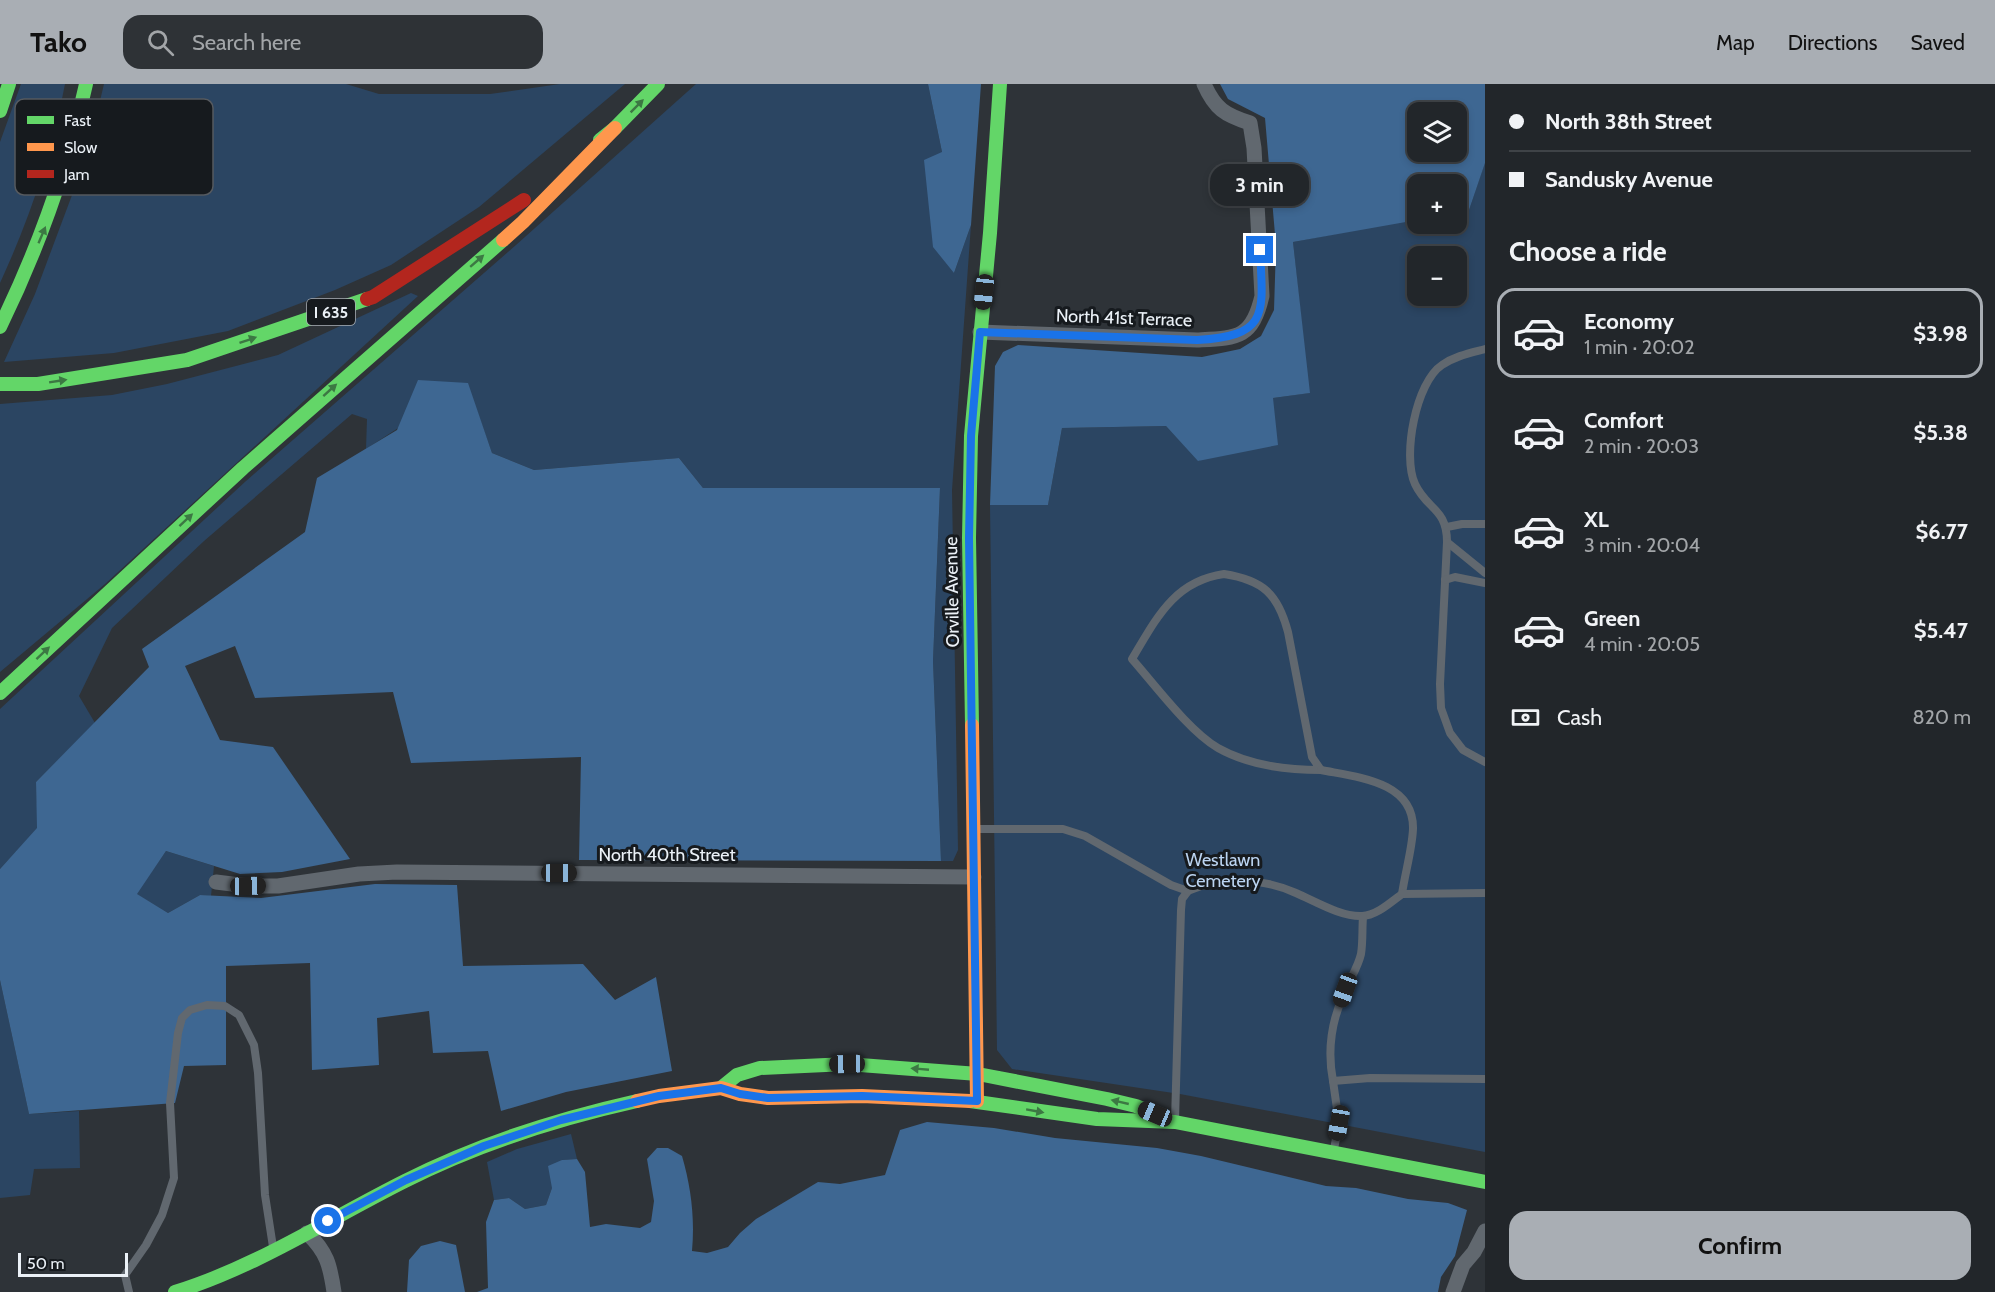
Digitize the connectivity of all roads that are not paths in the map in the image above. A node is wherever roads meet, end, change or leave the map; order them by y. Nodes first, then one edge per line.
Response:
1 (9, 84) edge
2 (86, 84) edge
3 (658, 84) edge
4 (1000, 84) edge
5 (1204, 84) edge
6 (82, 99) edge
7 (0, 111) edge
8 (615, 128) junction
9 (56, 195) edge
10 (0, 327) edge
11 (980, 332) junction
12 (1485, 349) edge
13 (0, 384) edge
14 (1485, 525) edge
15 (1447, 527) junction
16 (1447, 542) junction
17 (1485, 573) edge
18 (1445, 580) junction
19 (1485, 583) edge
20 (0, 693) edge
21 (1485, 762) edge
22 (1321, 770) junction
23 (974, 828) junction
24 (974, 877) junction
25 (216, 882) dead end
26 (1188, 891) junction
27 (1485, 893) edge
28 (1402, 894) junction
29 (1363, 916) junction
30 (978, 1074) junction
31 (1485, 1079) edge
32 (1333, 1081) junction
33 (721, 1088) junction
34 (977, 1101) junction
35 (1175, 1122) junction
36 (1333, 1154) junction
37 (1485, 1182) edge
38 (1485, 1231) edge
39 (307, 1233) junction
40 (274, 1248) junction
41 (129, 1292) edge
42 (175, 1292) edge
43 (334, 1292) edge
44 (1453, 1292) edge

1 - 7 main road
6 -> 2 main road
8 -> 3 main road, I 635
4 - 11 main road, Orville Avenue
5 - 11 street, North 41st Terrace
13 -> 8 main road, I 635
20 -> 8 main road
10 -> 9 main road
11 - 23 main road, Orville Avenue
12 - 15 lane
14 - 15 lane
15 - 16 lane
16 - 17 lane
16 - 18 lane
18 - 19 lane
18 - 21 lane
22 - 22 lane
22 - 28 lane
23 - 24 main road, Orville Avenue
23 - 26 lane
24 - 25 street, North 40th Street
24 - 30 main road, Orville Avenue
26 - 29 lane
26 - 35 lane
27 - 28 lane
28 - 29 lane
29 - 32 lane
30 -> 33 main road
30 - 34 main road, Orville Avenue
35 -> 30 main road
31 - 32 lane
32 - 36 lane
33 - 34 main road
33 - 39 main road
34 -> 35 main road
35 - 36 main road
36 - 37 main road
38 - 44 street
39 - 40 main road
39 - 43 street
40 - 41 lane
40 - 42 main road

